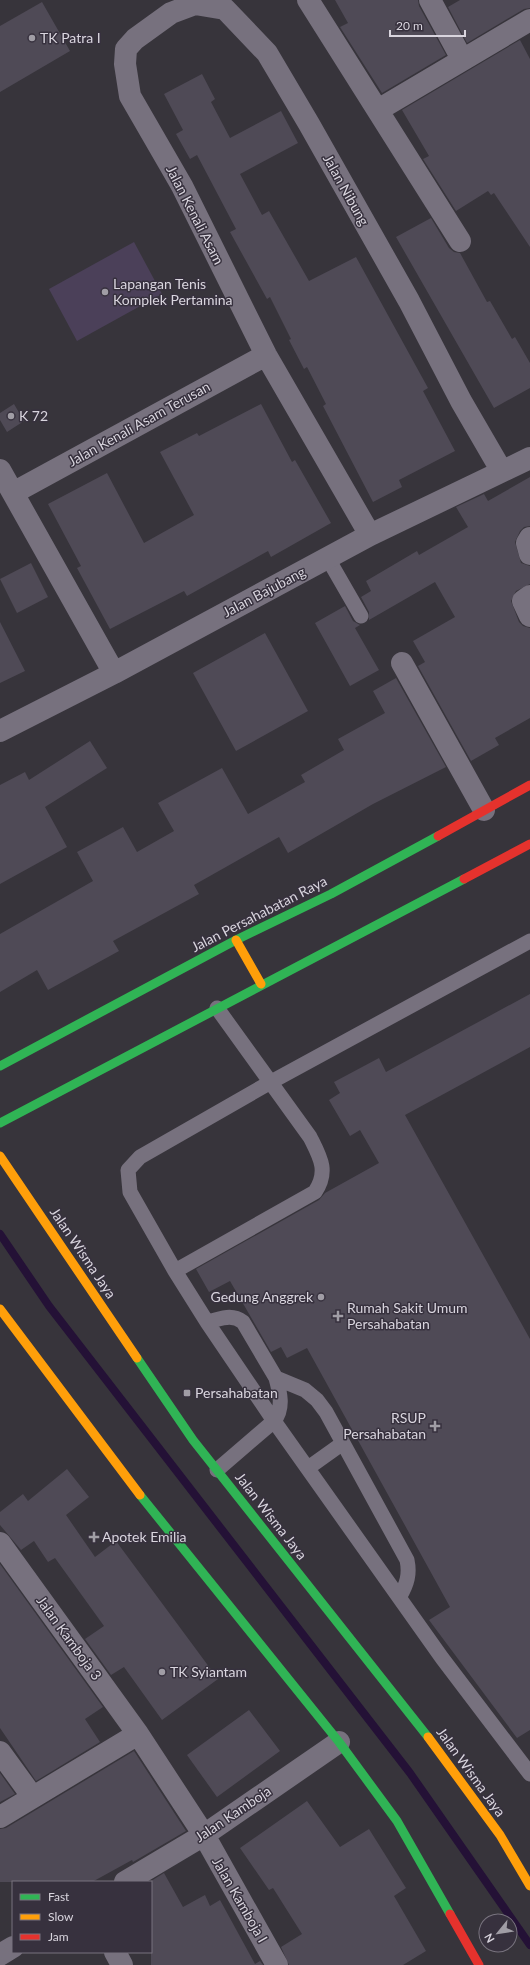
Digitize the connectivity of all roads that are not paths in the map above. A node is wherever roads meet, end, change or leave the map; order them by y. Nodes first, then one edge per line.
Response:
1 (308, 0) edge
2 (430, 0) edge
3 (530, 20) edge
4 (135, 39) joint
5 (462, 59) junction
6 (378, 110) junction
7 (460, 241) dead end
8 (266, 355) junction
9 (530, 458) edge
10 (0, 470) edge
11 (501, 470) junction
12 (12, 493) junction
13 (370, 535) junction
14 (530, 538) edge
15 (530, 554) edge
16 (327, 557) junction
17 (530, 596) edge
18 (361, 616) dead end
19 (530, 616) edge
20 (402, 663) dead end
21 (114, 673) junction
22 (0, 731) edge
23 (530, 785) edge
24 (484, 810) junction
25 (530, 844) edge
26 (236, 940) junction
27 (530, 941) edge
28 (261, 984) junction
29 (217, 1008) junction
30 (0, 1066) edge
31 (271, 1082) junction
32 (0, 1123) edge
33 (0, 1156) edge
34 (175, 1271) junction
35 (0, 1309) edge
36 (207, 1322) junction
37 (276, 1378) junction
38 (274, 1421) junction
39 (343, 1443) junction
40 (308, 1468) junction
41 (217, 1470) junction
42 (0, 1543) edge
43 (400, 1596) junction
44 (138, 1734) junction
45 (339, 1742) junction
46 (0, 1752) edge
47 (530, 1774) edge
48 (32, 1796) junction
49 (0, 1817) edge
50 (204, 1835) junction
51 (127, 1881) edge
52 (530, 1886) edge
53 (12, 1948) edge
54 (116, 1953) edge
55 (0, 1955) edge
56 (122, 1965) edge
57 (277, 1965) edge
58 (479, 1965) edge

1 - 6 street
2 - 5 street
3 - 5 street
4 - 8 street, Jalan Kenali Asam
4 - 11 street, Jalan Nibung
5 - 6 street
6 - 7 street
8 - 12 street, Jalan Kenali Asam Terusan
8 - 13 street, Jalan Kenali Asam
9 - 11 street, Jalan Bajubang
10 - 12 street
11 - 13 street, Jalan Bajubang
12 - 21 street
13 - 16 street, Jalan Bajubang
14 - 15 street
16 - 18 lane
16 - 21 street, Jalan Bajubang
17 - 19 street
20 - 24 street
21 - 22 street, Jalan Bajubang
23 - 24 street, Jalan Persahabatan Raya
24 - 26 street, Jalan Persahabatan Raya
25 - 28 street
26 - 28 street
26 - 30 street, Jalan Persahabatan Raya
27 - 31 lane
28 - 29 street
29 - 31 lane
29 - 32 street
31 - 34 lane
31 - 34 lane
33 - 41 street, Jalan Wisma Jaya
34 - 36 lane
35 - 45 street
36 - 37 lane
36 - 38 lane
37 - 38 lane
37 - 39 lane
38 - 40 lane
38 - 41 lane
39 - 40 lane
39 - 43 lane
40 - 43 lane
41 - 52 street, Jalan Wisma Jaya
42 - 44 street, Jalan Kamboja 3
43 - 47 lane
44 - 48 street
44 - 50 street, Jalan Kamboja 3
45 - 50 street, Jalan Kamboja
45 - 58 street
46 - 48 street
48 - 49 street
50 - 51 street, Jalan Kamboja
50 - 57 street, Jalan Kamboja I
53 - 55 street
54 - 56 street

